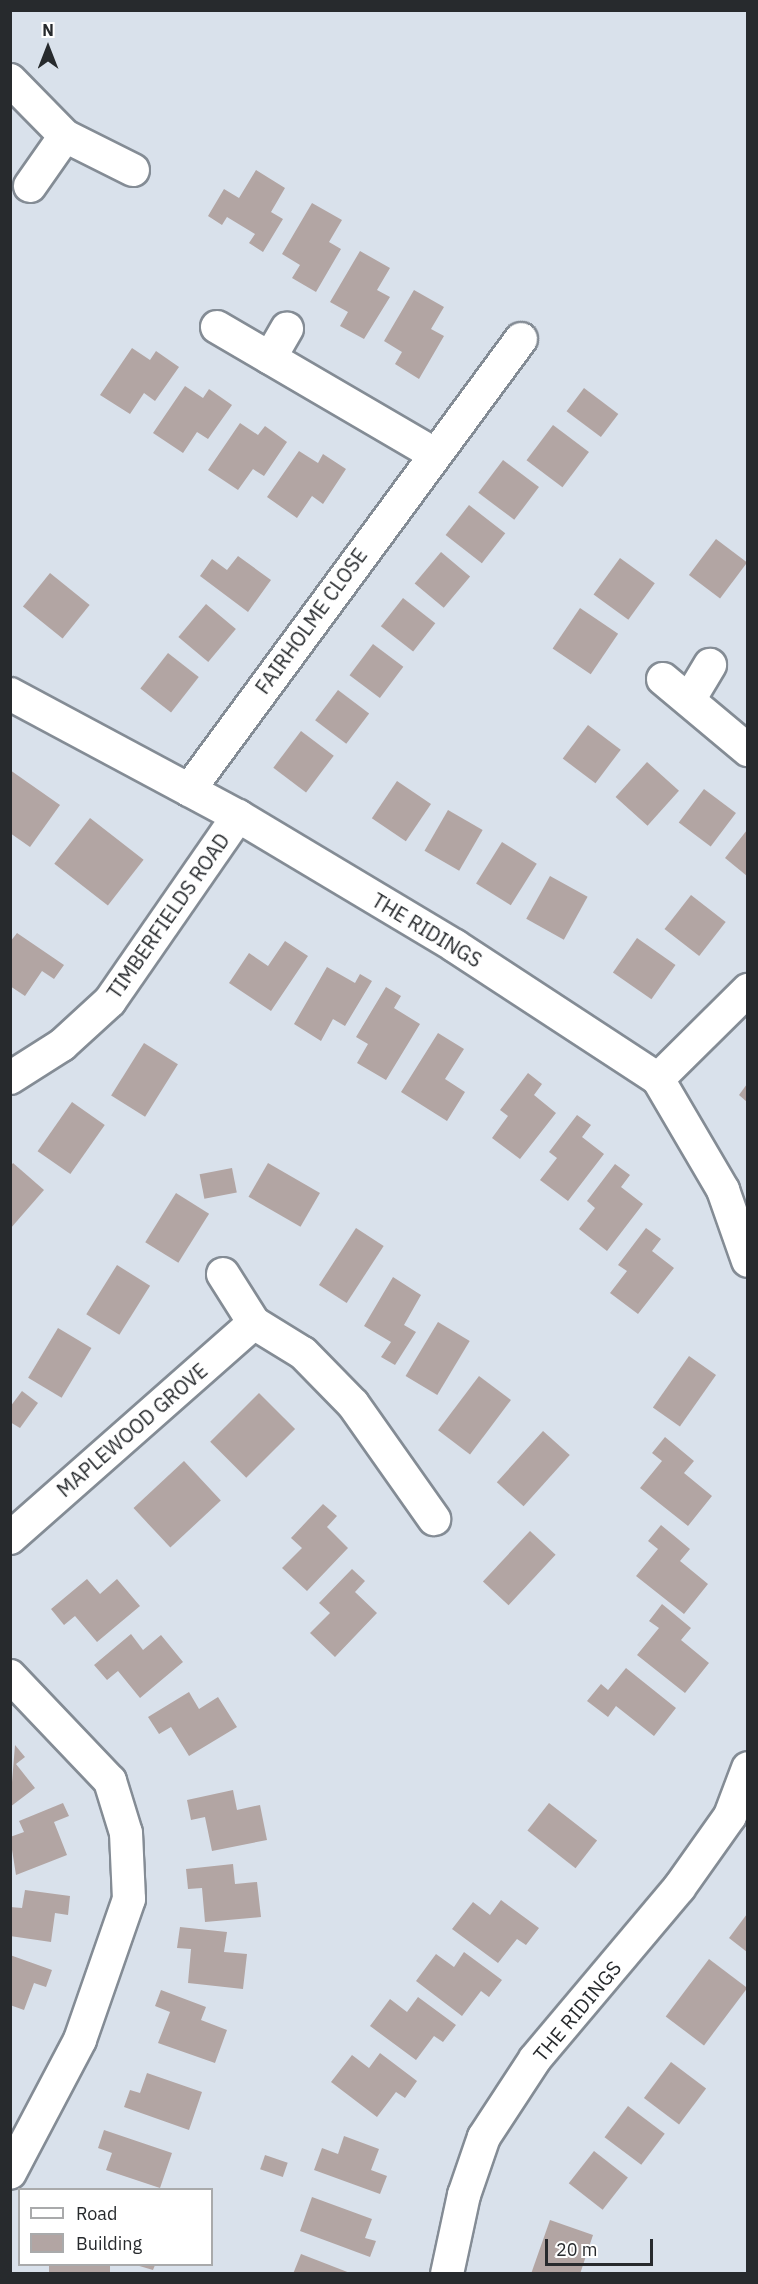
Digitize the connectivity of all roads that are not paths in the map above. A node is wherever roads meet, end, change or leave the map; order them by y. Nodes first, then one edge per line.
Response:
1 (10, 80) edge
2 (65, 136) junction
3 (133, 170) dead end
4 (30, 186) dead end
5 (217, 327) dead end
6 (287, 328) dead end
7 (521, 339) dead end
8 (270, 358) junction
9 (432, 453) junction
10 (710, 664) dead end
11 (663, 679) dead end
12 (10, 694) edge
13 (689, 700) junction
14 (747, 750) edge
15 (189, 790) junction
16 (238, 816) junction
17 (747, 990) edge
18 (10, 1078) edge
19 (658, 1079) junction
20 (747, 1261) edge
21 (223, 1274) dead end
22 (254, 1323) junction
23 (434, 1519) dead end
24 (10, 1538) edge
25 (10, 1676) edge
26 (747, 1768) edge
27 (10, 2174) edge
28 (447, 2274) edge

1 - 2 street
2 - 3 street
2 - 4 street
5 - 8 street
6 - 8 street
7 - 9 street, FAIRHOLME CLOSE
8 - 9 street
9 - 15 street, FAIRHOLME CLOSE
10 - 13 street
11 - 13 street
12 - 15 street, THE RIDINGS
13 - 14 street
15 - 16 street, THE RIDINGS
16 - 18 street, TIMBERFIELDS ROAD
16 - 19 street, THE RIDINGS
17 - 19 street
19 - 20 street, THE RIDINGS
21 - 22 street
22 - 23 street
22 - 24 street, MAPLEWOOD GROVE
25 - 27 street
26 - 28 street, THE RIDINGS

